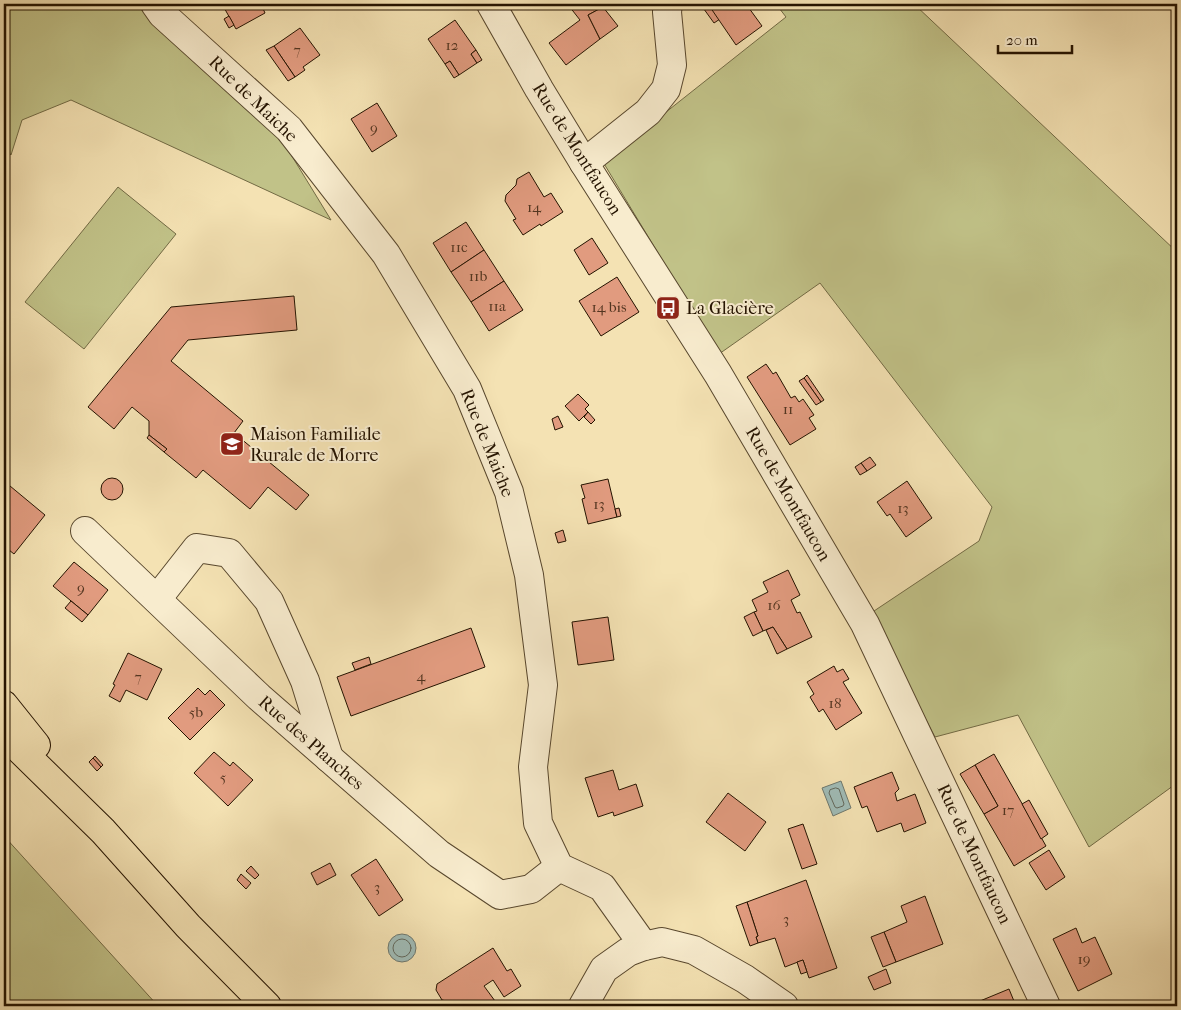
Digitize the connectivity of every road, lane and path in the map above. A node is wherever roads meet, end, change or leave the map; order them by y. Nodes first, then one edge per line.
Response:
1 (155, 4) edge
2 (491, 4) edge
3 (668, 4) edge
4 (584, 163) junction
5 (86, 531) dead end
6 (157, 599) junction
7 (4, 705) edge
8 (4, 734) edge
9 (329, 758) junction
10 (103, 831) junction
11 (559, 868) junction
12 (644, 946) junction
13 (267, 1006) edge
14 (583, 1006) edge
15 (784, 1006) edge
16 (1046, 1006) edge

1 - 11 street, Rue de Maiche
2 - 4 street, Rue de Montfaucon
3 - 4 street
4 - 16 street, Rue de Montfaucon
5 - 6 street, Rue des Planches
6 - 9 street, Rue des Planches
6 - 9 street
7 - 10 main road
8 - 10 main road
9 - 11 street, Rue des Planches
10 - 13 main road
11 - 12 street
12 - 14 street
12 - 15 street

